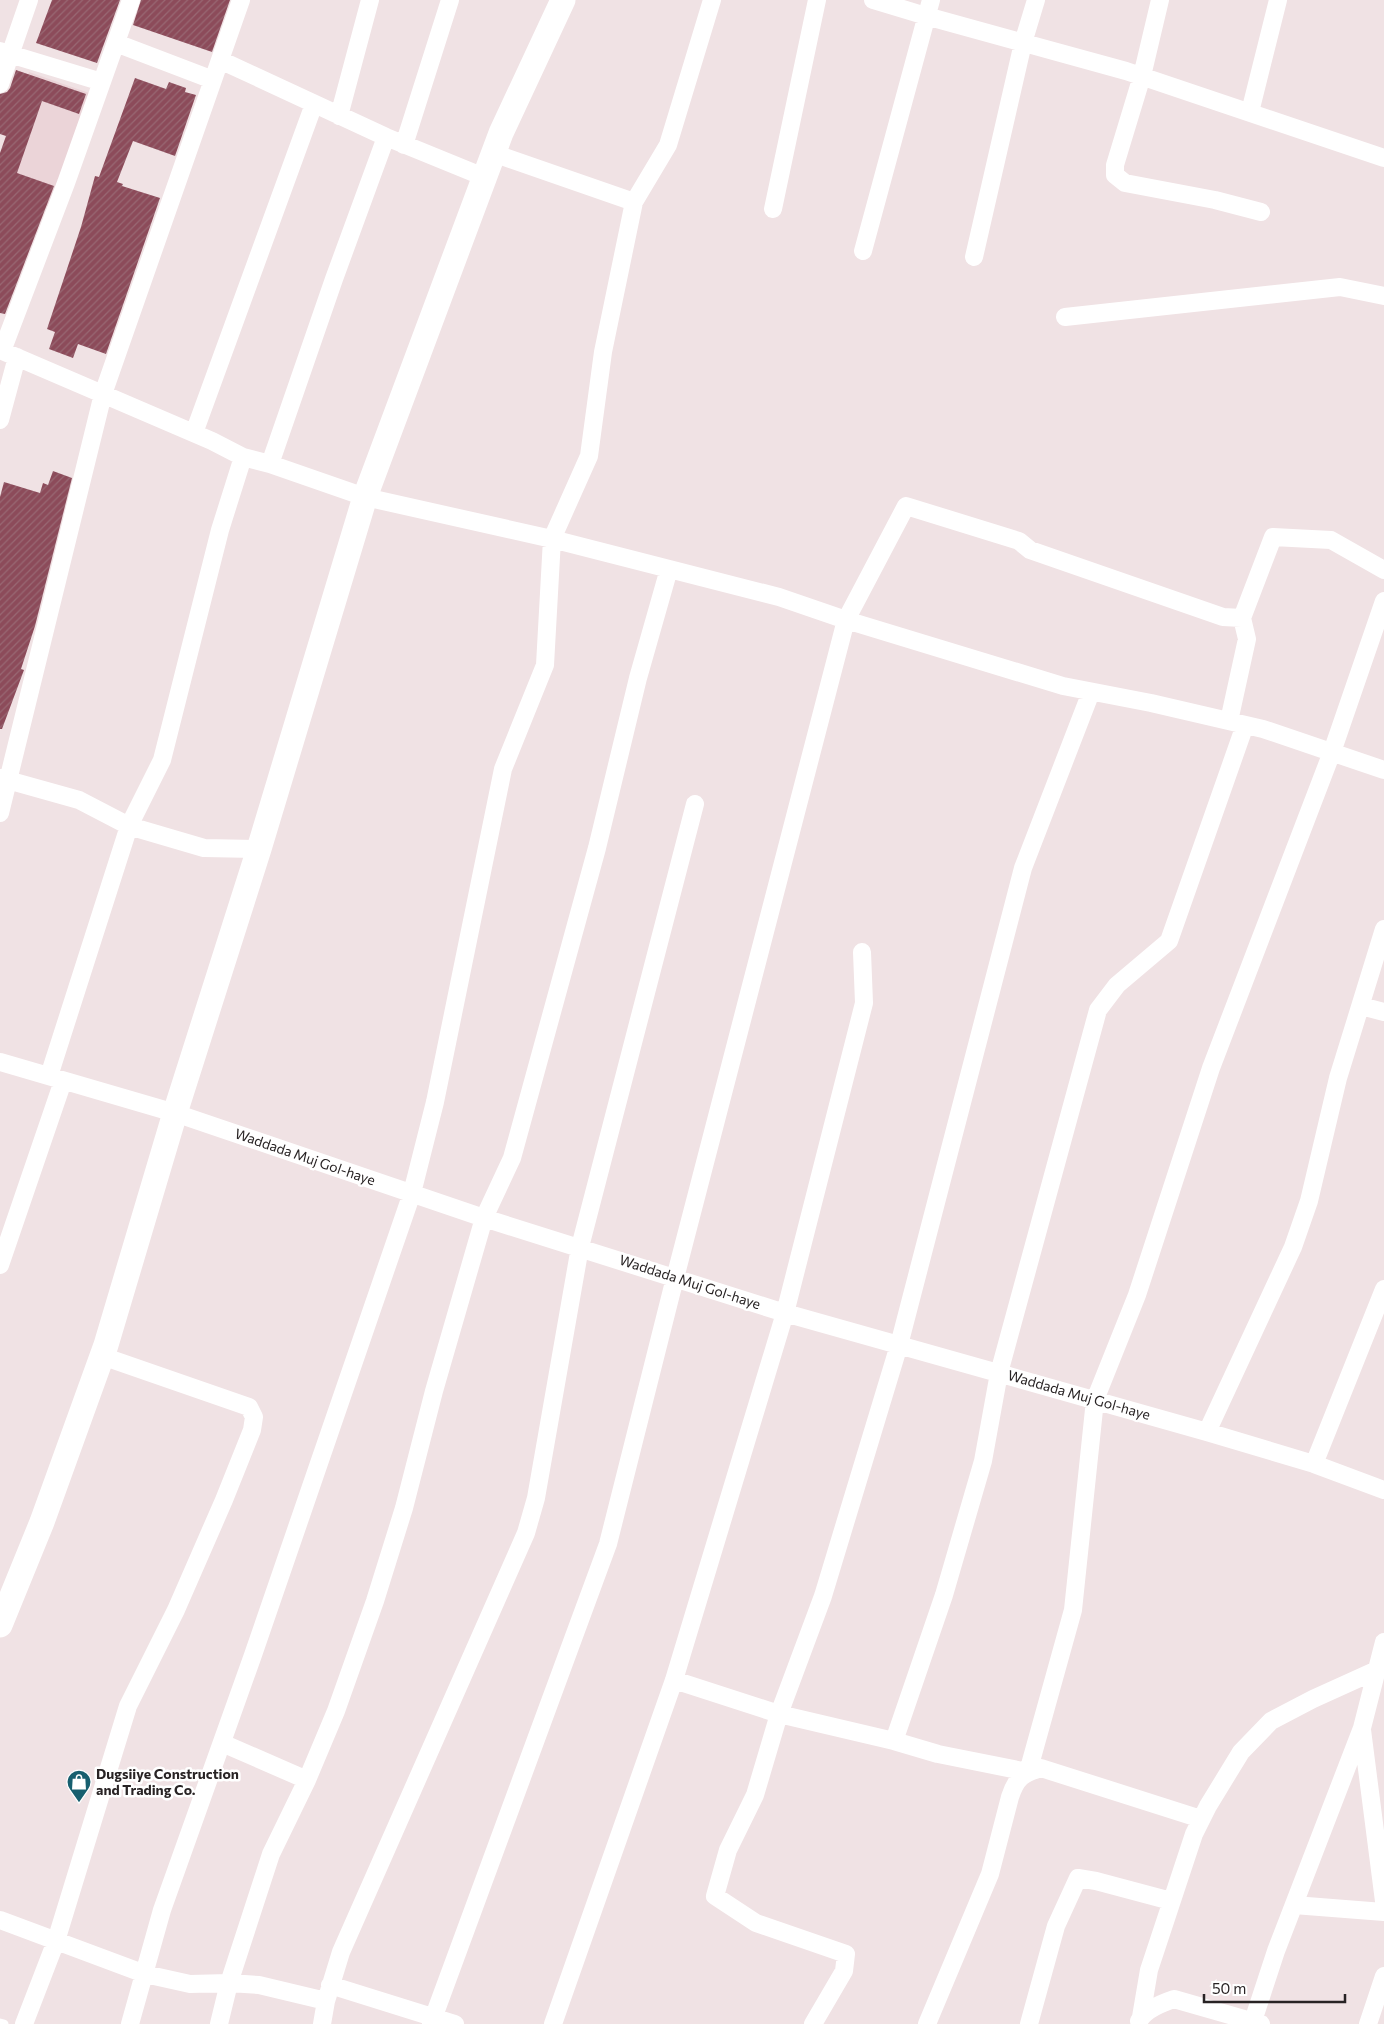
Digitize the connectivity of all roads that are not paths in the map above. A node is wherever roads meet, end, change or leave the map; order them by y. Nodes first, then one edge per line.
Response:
1 (29, 0) edge
2 (131, 0) edge
3 (241, 0) edge
4 (370, 0) edge
5 (450, 0) edge
6 (563, 0) edge
7 (712, 0) edge
8 (817, 0) edge
9 (873, 0) edge
10 (1036, 0) edge
11 (1160, 0) edge
12 (1278, 0) edge
13 (928, 8) edge
14 (1023, 42) junction
15 (116, 43) junction
16 (5, 52) edge
17 (220, 60) junction
18 (1142, 76) junction
19 (214, 80) junction
20 (102, 82) junction
21 (0, 84) edge
22 (314, 104) junction
23 (1250, 112) junction
24 (339, 116) junction
25 (386, 137) junction
26 (404, 145) junction
27 (493, 153) junction
28 (1382, 155) edge
29 (484, 177) junction
30 (634, 202) junction
31 (773, 209) dead end
32 (1261, 212) dead end
33 (863, 252) dead end
34 (974, 256) dead end
35 (1384, 296) edge
36 (1065, 317) dead end
37 (7, 353) edge
38 (102, 394) junction
39 (0, 420) edge
40 (194, 433) junction
41 (244, 457) junction
42 (270, 464) junction
43 (365, 497) junction
44 (552, 539) junction
45 (669, 569) junction
46 (1384, 570) edge
47 (1384, 600) edge
48 (1242, 618) junction
49 (846, 620) junction
50 (1091, 692) junction
51 (1237, 723) junction
52 (1332, 752) junction
53 (1384, 770) edge
54 (4, 779) edge
55 (695, 804) dead end
56 (0, 814) edge
57 (129, 826) junction
58 (259, 850) junction
59 (1384, 929) edge
60 (862, 952) dead end
61 (1361, 1006) junction
62 (1384, 1012) edge
63 (0, 1062) edge
64 (56, 1078) junction
65 (175, 1113) junction
66 (412, 1194) junction
67 (484, 1218) junction
68 (580, 1247) junction
69 (0, 1265) edge
70 (675, 1278) junction
71 (1384, 1289) edge
72 (785, 1313) junction
73 (899, 1345) junction
74 (102, 1356) junction
75 (999, 1373) junction
76 (1095, 1400) junction
77 (1207, 1432) junction
78 (1314, 1464) junction
79 (1384, 1490) edge
80 (0, 1625) edge
81 (1384, 1642) edge
82 (1377, 1670) junction
83 (674, 1680) junction
84 (779, 1714) junction
85 (1362, 1728) junction
86 (894, 1741) junction
87 (222, 1743) junction
88 (1028, 1772) junction
89 (307, 1780) junction
90 (1201, 1820) junction
91 (1171, 1901) junction
92 (1384, 1901) edge
93 (1294, 1905) junction
94 (1384, 1912) edge
95 (0, 1920) edge
96 (56, 1941) junction
97 (144, 1974) junction
98 (1384, 1976) edge
99 (229, 1983) junction
100 (328, 1993) junction
101 (432, 2021) edge
102 (1139, 2021) edge
103 (0, 2023) edge
104 (1255, 2023) edge
105 (4, 2024) edge
106 (24, 2024) edge
107 (130, 2024) edge
108 (219, 2024) edge
109 (322, 2024) edge
110 (455, 2024) edge
111 (554, 2024) edge
112 (813, 2024) edge
113 (927, 2024) edge
114 (1029, 2024) edge
115 (1368, 2024) edge

1 - 16 street
2 - 15 street
3 - 17 street
4 - 24 street
5 - 26 street
6 - 27 main road
7 - 30 street
8 - 31 street
9 - 13 street
10 - 14 street
11 - 18 street
12 - 23 street
13 - 14 street
13 - 33 street
14 - 18 street
14 - 34 street
15 - 19 street
15 - 20 street
16 - 20 street
16 - 21 street
17 - 19 street
17 - 22 street
18 - 23 street
18 - 32 street
19 - 38 street
20 - 37 street
22 - 24 street
22 - 40 street
23 - 28 street
24 - 25 street
25 - 26 street
25 - 42 street
26 - 29 street
27 - 29 main road
27 - 30 street
29 - 43 main road
30 - 44 street
35 - 36 street
37 - 38 street
37 - 39 street
38 - 40 street
38 - 54 street
40 - 41 street
41 - 42 street
41 - 57 street
42 - 43 street
43 - 44 street
43 - 58 main road
44 - 45 street
44 - 66 street
45 - 49 street
45 - 67 street
46 - 48 street
47 - 52 street
48 - 49 street
48 - 51 street
49 - 50 street
49 - 70 street
50 - 51 street
50 - 73 street
51 - 52 street
51 - 75 street
52 - 53 street
52 - 76 street
54 - 56 street
54 - 57 street
55 - 68 street
57 - 58 street
57 - 64 street
58 - 65 main road
59 - 61 street
60 - 72 street
61 - 62 street
61 - 77 street
63 - 64 street, Waddada Muj Gol-haye
64 - 65 street, Waddada Muj Gol-haye
64 - 69 street
65 - 66 street, Waddada Muj Gol-haye
65 - 74 main road
66 - 67 street, Waddada Muj Gol-haye
66 - 87 street
67 - 68 street, Waddada Muj Gol-haye
67 - 89 street
68 - 70 street, Waddada Muj Gol-haye
68 - 100 street
70 - 72 street, Waddada Muj Gol-haye
70 - 101 street
71 - 78 street
72 - 73 street, Waddada Muj Gol-haye
72 - 83 street
73 - 75 street, Waddada Muj Gol-haye
73 - 84 street
74 - 80 main road
74 - 96 street
75 - 76 street, Waddada Muj Gol-haye
75 - 86 street
76 - 77 street, Waddada Muj Gol-haye
76 - 88 street
77 - 78 street, Waddada Muj Gol-haye
78 - 79 street, Waddada Muj Gol-haye
81 - 82 street
82 - 85 street
82 - 90 street
83 - 84 street
83 - 111 street
84 - 86 street
84 - 112 street
85 - 92 street
85 - 93 street
86 - 88 street
87 - 89 street
87 - 97 street
88 - 90 street
88 - 113 street
89 - 99 street
90 - 91 street
91 - 102 street
91 - 114 street
93 - 94 street
93 - 104 street
95 - 96 street
96 - 97 street
96 - 106 street
97 - 99 street
97 - 107 street
98 - 115 street
99 - 100 street
99 - 108 street
100 - 101 street
100 - 109 street
101 - 110 street
102 - 104 street
103 - 105 lane

